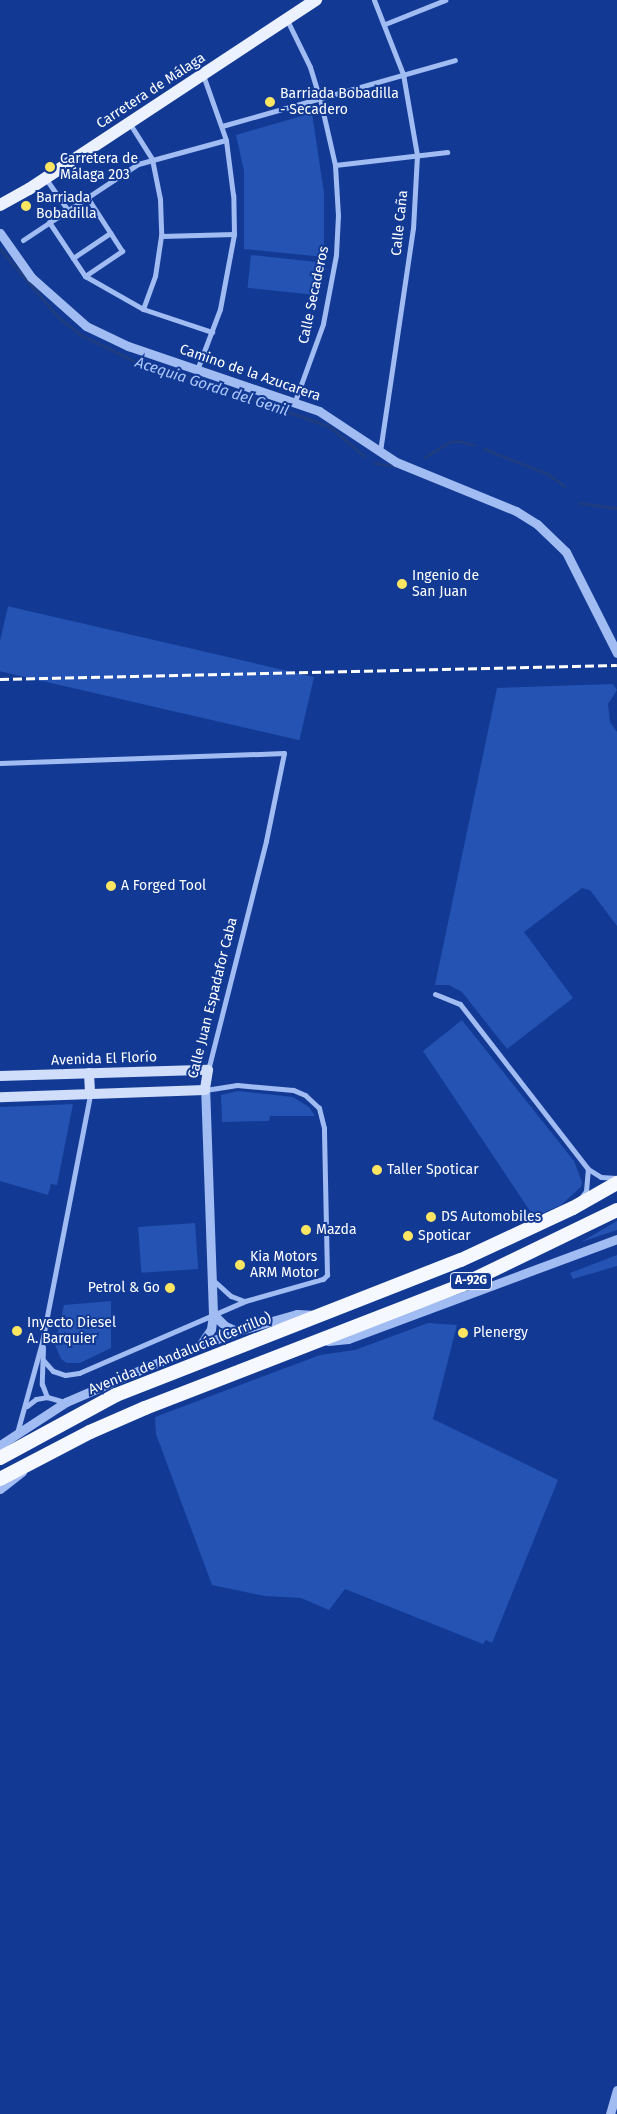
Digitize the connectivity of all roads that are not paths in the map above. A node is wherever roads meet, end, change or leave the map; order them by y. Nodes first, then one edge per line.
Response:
1 (316, 0) edge
2 (374, 0) edge
3 (445, 0) edge
4 (286, 20) junction
5 (385, 24) junction
6 (455, 60) dead end
7 (403, 74) junction
8 (203, 75) junction
9 (320, 99) junction
10 (130, 123) junction
11 (222, 126) junction
12 (226, 140) junction
13 (447, 152) dead end
14 (417, 155) junction
15 (152, 159) junction
16 (335, 165) junction
17 (46, 178) junction
18 (87, 197) junction
19 (0, 205) edge
20 (68, 210) junction
21 (49, 222) junction
22 (0, 233) edge
23 (110, 233) junction
24 (234, 234) junction
25 (161, 236) junction
26 (23, 240) dead end
27 (73, 258) junction
28 (85, 276) junction
29 (142, 308) junction
30 (212, 332) junction
31 (197, 370) junction
32 (295, 401) junction
33 (380, 452) junction
34 (617, 653) edge
35 (0, 763) edge
36 (435, 994) dead end
37 (208, 1070) junction
38 (89, 1073) junction
39 (0, 1076) edge
40 (205, 1090) junction
41 (90, 1094) junction
42 (0, 1097) edge
43 (588, 1169) junction
44 (617, 1178) edge
45 (617, 1183) edge
46 (573, 1208) junction
47 (617, 1210) edge
48 (617, 1239) edge
49 (213, 1280) junction
50 (245, 1301) junction
51 (213, 1314) junction
52 (324, 1315) junction
53 (237, 1331) junction
54 (320, 1341) junction
55 (42, 1342) junction
56 (200, 1346) junction
57 (43, 1360) junction
58 (147, 1367) junction
59 (180, 1368) junction
60 (47, 1397) junction
61 (66, 1402) junction
62 (26, 1406) junction
63 (16, 1435) junction
64 (0, 1446) edge
65 (0, 1458) edge
66 (35, 1460) junction
67 (0, 1480) edge
68 (0, 1489) edge
69 (617, 2090) edge
70 (610, 2114) edge

1 - 4 main road, Carretera de Málaga
2 - 5 street, Calle Caña
3 - 5 street
4 - 8 main road, Carretera de Málaga
4 - 9 street, Calle Secaderos
5 - 7 street, Calle Caña
6 - 7 street
7 - 9 street
7 - 14 street, Calle Caña
8 - 10 main road, Carretera de Málaga
8 - 11 street
9 - 11 street
9 - 16 street, Calle Secaderos
10 - 15 street
10 - 17 main road, Carretera de Málaga
11 - 12 street
12 - 15 street
12 - 24 street
13 - 14 street
14 - 16 street
14 - 33 street, Calle Caña
15 - 18 street
15 - 25 street
16 - 32 street, Calle Secaderos
17 - 19 main road, Carretera de Málaga
17 - 20 street
18 - 20 street
18 - 23 street
20 - 21 street
21 - 26 street
21 - 27 street
22 - 31 street, Camino de la Azucarera
23 - 27 street
23 - 28 street
24 - 25 street
24 - 30 street
25 - 29 street
27 - 28 street
28 - 29 street
29 - 30 street
30 - 31 street
31 - 32 street, Camino de la Azucarera
32 - 33 street, Camino de la Azucarera
33 - 34 street, Camino de la Azucarera
35 - 37 street, Calle Juan Espadafor Caba
36 - 43 street
37 - 38 main road, Avenida El Florío
37 - 40 main road, Calle Juan Espadafor Caba
38 - 39 main road, Avenida El Florío
38 - 41 main road
40 - 41 main road
40 - 49 street, Calle Juan Espadafor Caba
40 - 50 street
41 - 42 main road
41 - 55 street
43 - 44 street
43 - 46 street
45 - 46 highway, A-92G
46 - 52 highway, A-92G
47 - 54 highway, A-92G
48 - 54 street
49 - 50 street
49 - 51 street, Calle Juan Espadafor Caba
50 - 51 street
51 - 53 street
51 - 56 street, Calle Juan Espadafor Caba
51 - 57 street
52 - 53 street, Avenida de Andalucía (Cerrillo)
52 - 59 highway, Avenida de Andalucía (Cerrillo) / A-92G
53 - 56 street, Avenida de Andalucía (Cerrillo)
54 - 66 highway, A-92G
55 - 57 street
55 - 62 street
56 - 58 street, Avenida de Andalucía (Cerrillo)
57 - 60 street
58 - 59 street
58 - 61 street, Avenida de Andalucía (Cerrillo)
59 - 65 highway, Avenida de Andalucía (Cerrillo) / A-92G
60 - 61 street
60 - 62 street
61 - 63 street, Avenida de Andalucía (Cerrillo)
62 - 63 street
63 - 64 street, Avenida de Andalucía (Cerrillo)
66 - 67 highway, A-92G
66 - 68 street
69 - 70 street

